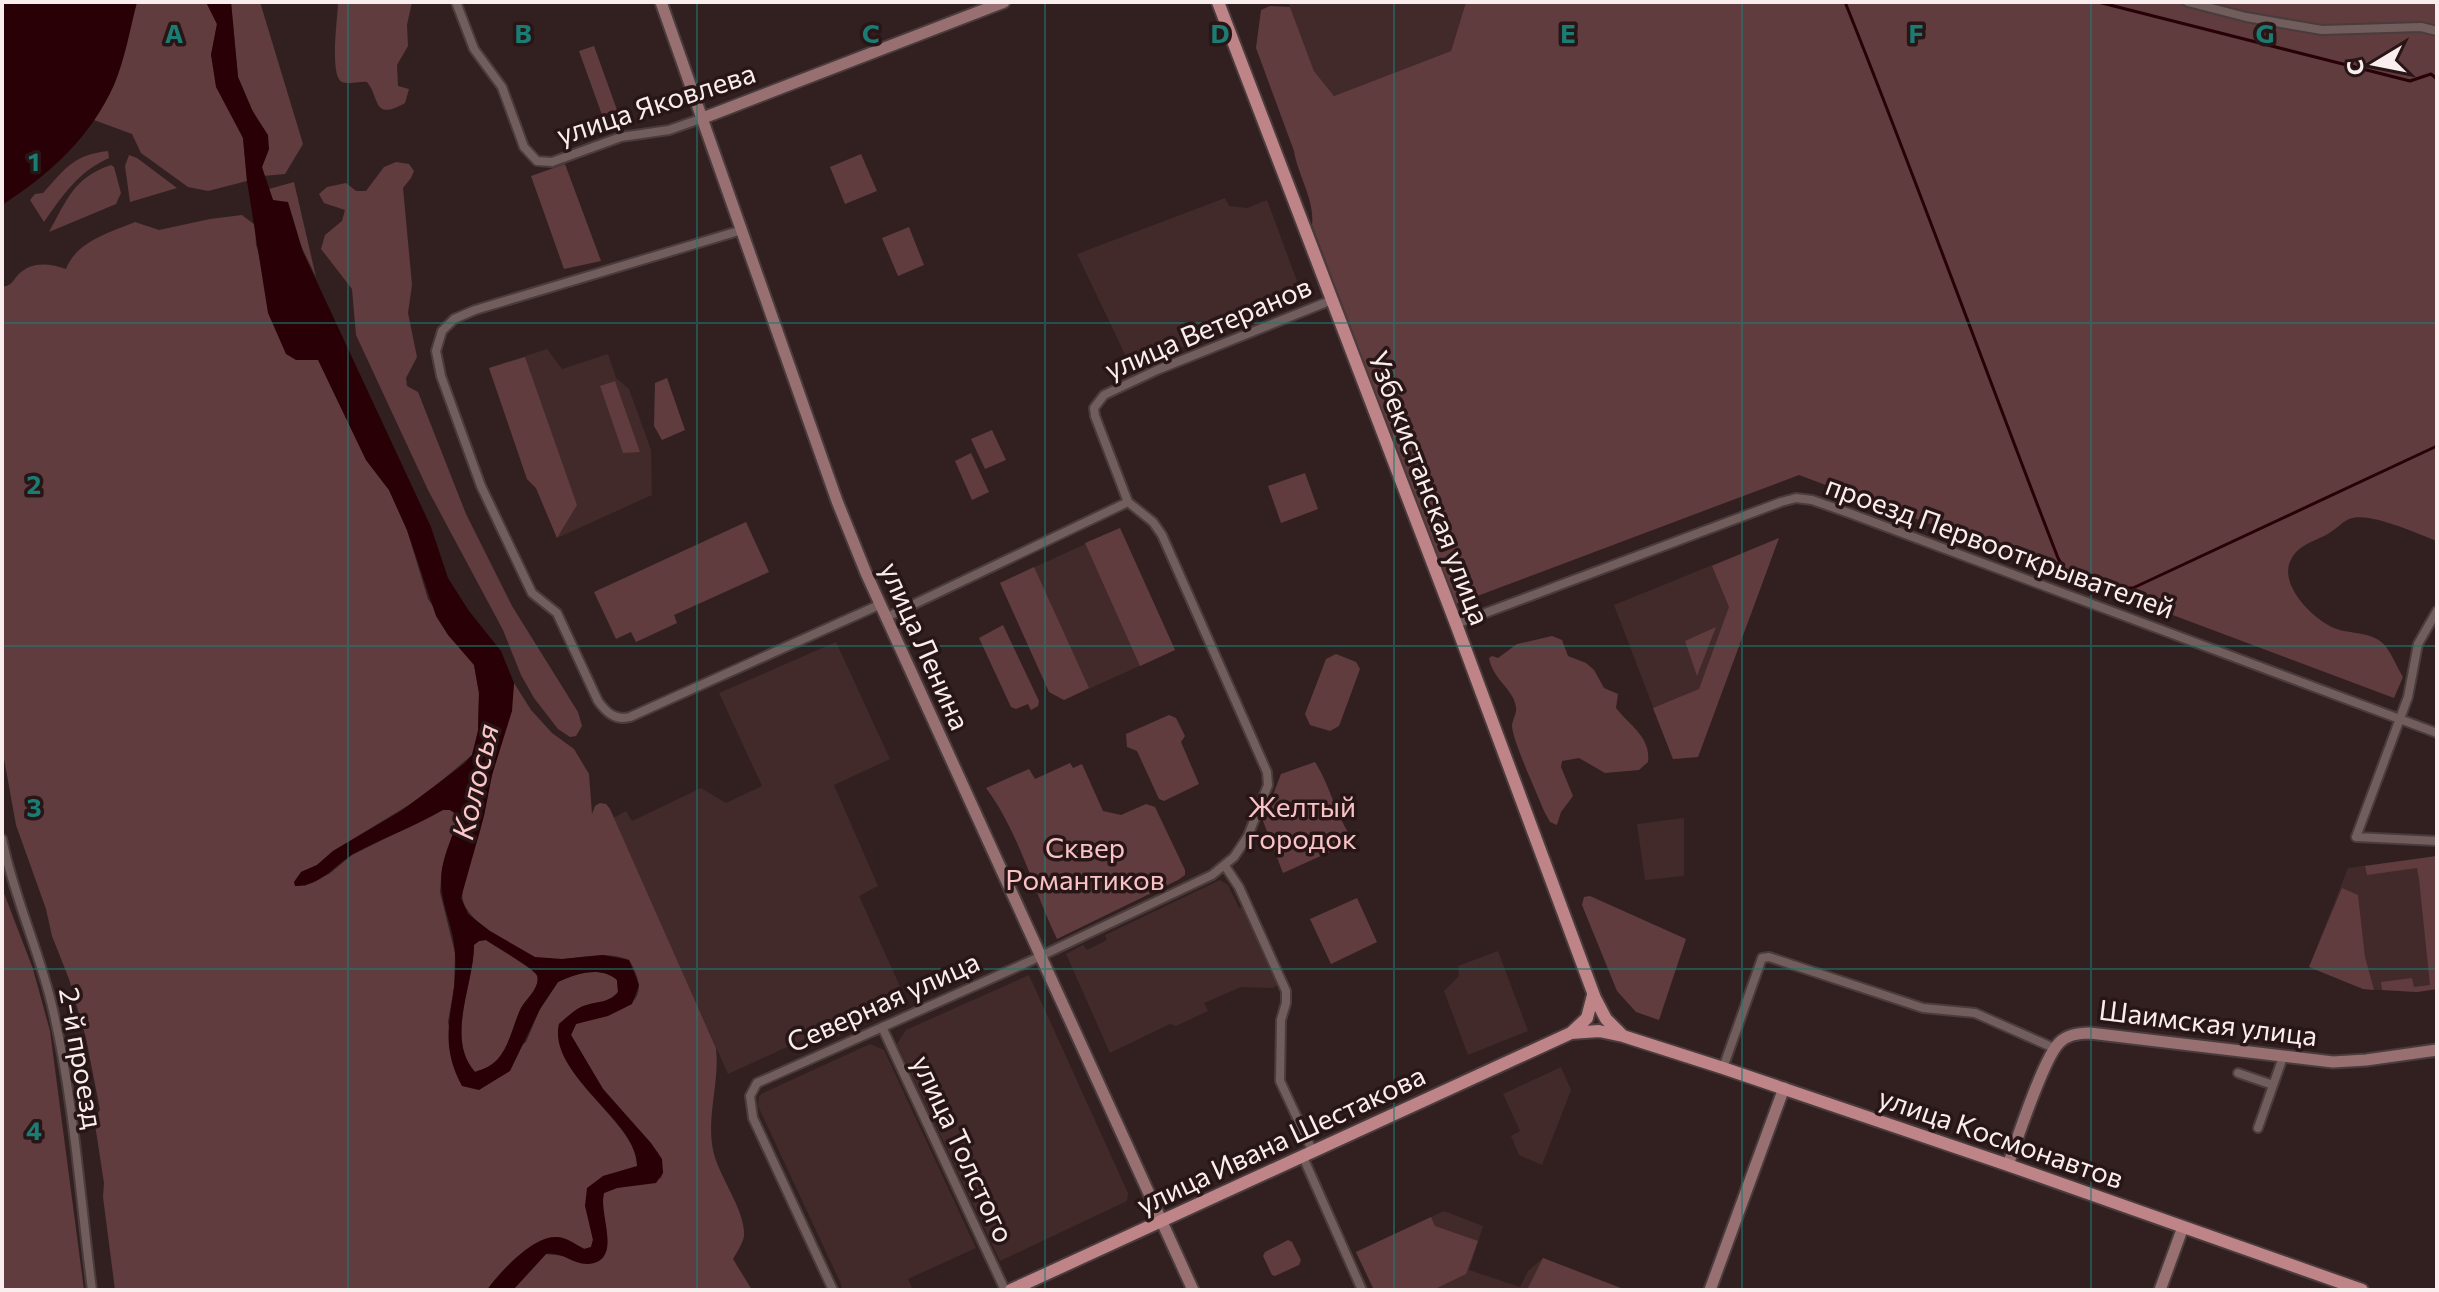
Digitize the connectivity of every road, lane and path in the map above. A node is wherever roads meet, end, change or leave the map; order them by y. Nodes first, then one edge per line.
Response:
1 (456, 2) edge
2 (661, 2) edge
3 (1004, 2) edge
4 (1218, 2) edge
5 (2188, 2) edge
6 (2437, 31) edge
7 (703, 118) junction
8 (742, 230) junction
9 (1332, 300) junction
10 (1128, 502) junction
11 (879, 605) junction
12 (2437, 611) edge
13 (885, 618) junction
14 (1456, 624) junction
15 (2401, 719) junction
16 (2437, 733) edge
17 (2, 839) edge
18 (2437, 841) edge
19 (1225, 866) junction
20 (1041, 956) junction
21 (1593, 991) junction
22 (882, 1027) junction
23 (1571, 1033) junction
24 (1623, 1036) junction
25 (2054, 1048) junction
26 (2437, 1050) edge
27 (2283, 1057) junction
28 (1723, 1068) junction
29 (2238, 1073) dead end
30 (2273, 1085) junction
31 (1784, 1088) junction
32 (2258, 1128) dead end
33 (1308, 1154) junction
34 (2008, 1165) junction
35 (1162, 1222) junction
36 (2183, 1227) junction
37 (92, 1290) edge
38 (833, 1290) edge
39 (1008, 1290) edge
40 (1193, 1290) edge
41 (1362, 1290) edge
42 (1710, 1290) edge
43 (2160, 1290) edge
44 (2362, 1290) edge

1 - 7 street, улица Яковлева
2 - 7 main road, улица Ленина
3 - 7 main road, улица Яковлева
4 - 9 main road, Узбекистанская улица
5 - 6 street
7 - 8 main road, улица Ленина
8 - 11 main road, улица Ленина
8 - 11 street
9 - 10 street, улица Ветеранов
9 - 14 main road, Узбекистанская улица
10 - 13 street
10 - 19 street
11 - 13 main road, улица Ленина
12 - 15 street
13 - 20 main road, улица Ленина
14 - 15 street, проезд Первооткрывателей
14 - 21 main road, Узбекистанская улица
15 - 16 street, проезд Первооткрывателей
15 - 18 street
17 - 37 street, 2-й проезд
19 - 20 street, Северная улица
19 - 33 street
20 - 22 street, Северная улица
20 - 35 main road, улица Ленина
21 - 23 main road
21 - 24 main road, Узбекистанская улица
22 - 38 street, Северная улица
22 - 39 street, улица Толстого
23 - 24 main road, улица Космонавтов
23 - 33 main road, улица Ивана Шестакова
24 - 28 main road, улица Космонавтов
25 - 27 main road, Шаимская улица
25 - 28 street
25 - 34 main road
26 - 27 main road, Шаимская улица
27 - 30 street
28 - 31 main road, улица Космонавтов
29 - 30 street
30 - 32 street
31 - 34 main road, улица Космонавтов
31 - 42 main road
33 - 35 main road, улица Ивана Шестакова
33 - 41 street
34 - 36 main road, улица Космонавтов
35 - 39 main road, улица Ивана Шестакова
35 - 40 main road, улица Ленина
36 - 43 main road
36 - 44 main road, улица Космонавтов

